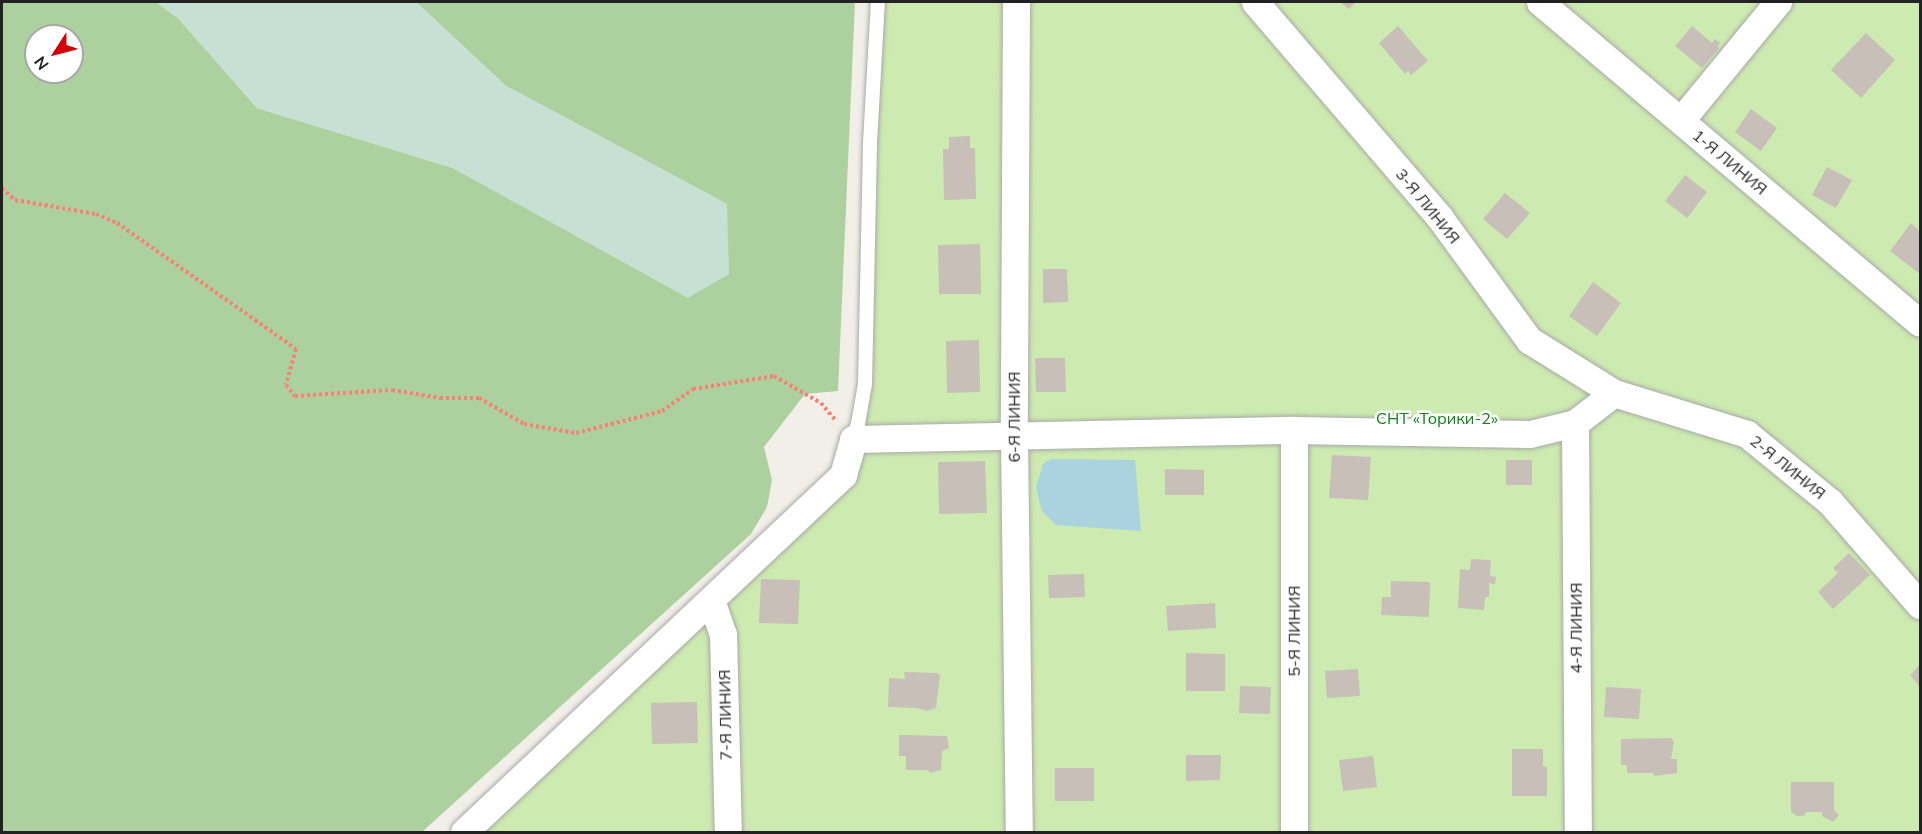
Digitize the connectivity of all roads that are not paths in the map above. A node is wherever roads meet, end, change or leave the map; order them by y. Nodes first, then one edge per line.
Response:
1 (878, 2) edge
2 (1016, 2) edge
3 (1255, 2) edge
4 (1540, 2) edge
5 (1778, 2) edge
6 (1681, 120) junction
7 (1920, 323) edge
8 (1614, 393) junction
9 (1575, 423) junction
10 (1294, 430) junction
11 (1014, 438) junction
12 (853, 439) junction
13 (711, 600) junction
14 (1920, 605) edge
15 (464, 832) edge
16 (728, 832) edge
17 (1019, 832) edge
18 (1294, 832) edge
19 (1578, 832) edge

1 - 12 lane
2 - 11 street, 6-Я ЛИНИЯ
3 - 8 street, 3-Я ЛИНИЯ
4 - 6 street, 1-Я ЛИНИЯ
5 - 6 street
6 - 7 street, 1-Я ЛИНИЯ
8 - 9 street
8 - 14 street, 2-Я ЛИНИЯ
9 - 10 street
9 - 19 street, 4-Я ЛИНИЯ
10 - 11 street
10 - 18 street, 5-Я ЛИНИЯ
11 - 12 street
11 - 17 street, 6-Я ЛИНИЯ
12 - 13 street
13 - 15 street
13 - 16 street, 7-Я ЛИНИЯ

